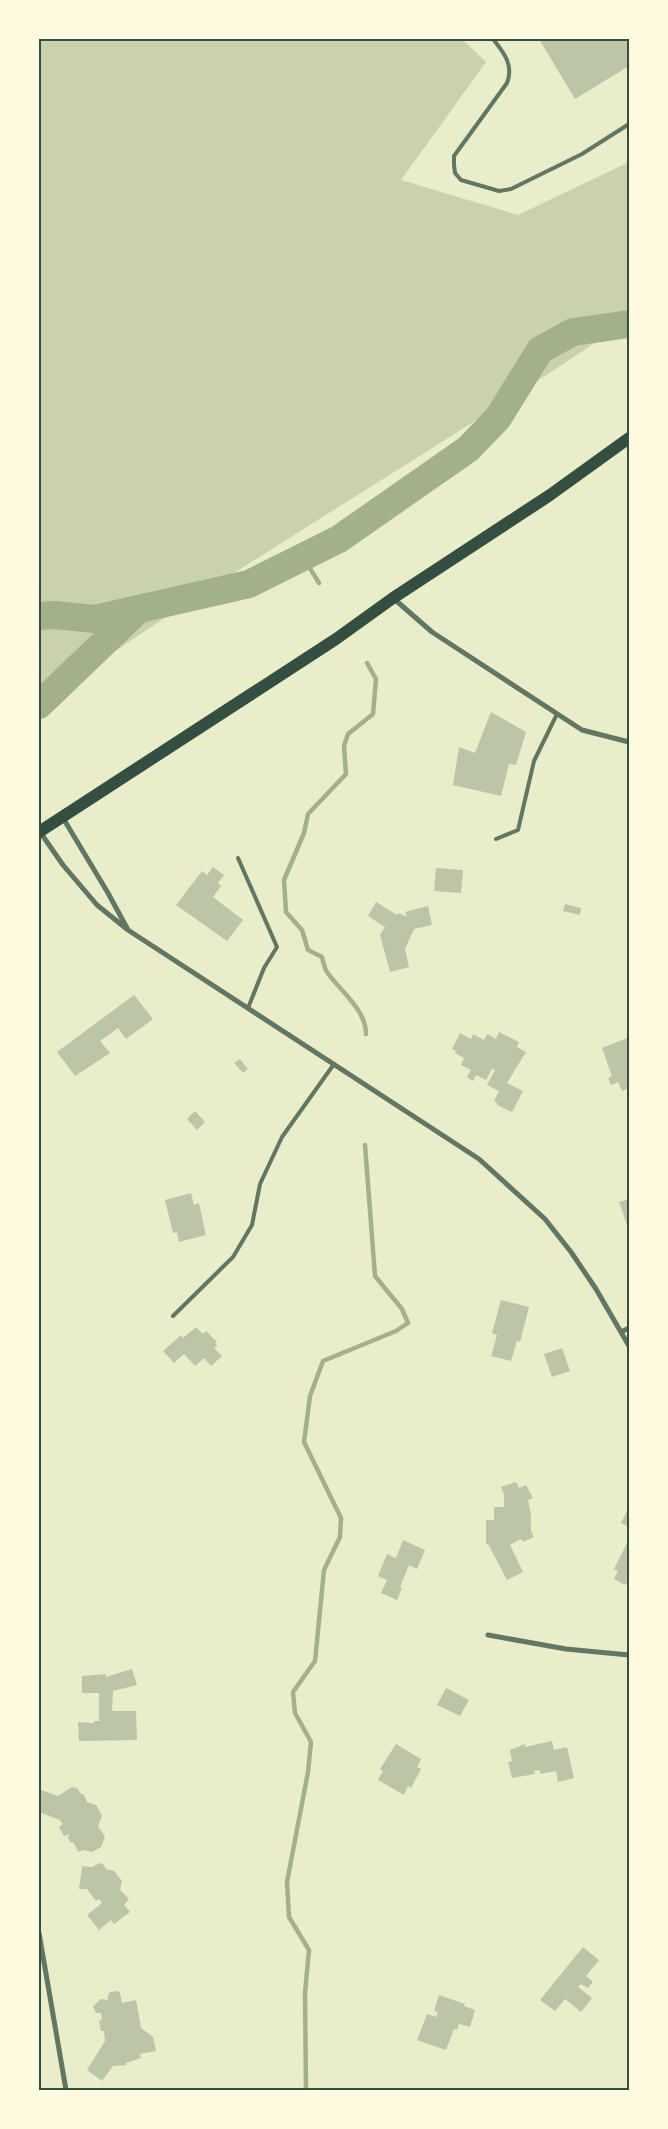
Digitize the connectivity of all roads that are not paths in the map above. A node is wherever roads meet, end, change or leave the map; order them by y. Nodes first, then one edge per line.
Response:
1 (493, 39) edge
2 (629, 124) edge
3 (629, 438) edge
4 (393, 598) junction
5 (557, 714) junction
6 (629, 742) edge
7 (62, 816) junction
8 (39, 832) edge
9 (496, 839) dead end
10 (238, 858) dead end
11 (128, 930) junction
12 (248, 1008) junction
13 (334, 1064) junction
14 (172, 1316) dead end
15 (629, 1328) edge
16 (621, 1332) junction
17 (629, 1346) edge
18 (488, 1635) dead end
19 (629, 1655) edge
20 (39, 1933) edge
21 (66, 2090) edge

1 - 2 lane
3 - 4 main road
4 - 5 street
4 - 7 main road
5 - 6 street
5 - 9 lane
7 - 8 main road
7 - 11 street
8 - 11 street
10 - 12 lane
11 - 12 street
12 - 13 street
13 - 14 lane
13 - 16 street
15 - 16 street
16 - 17 street
18 - 19 street
20 - 21 street

